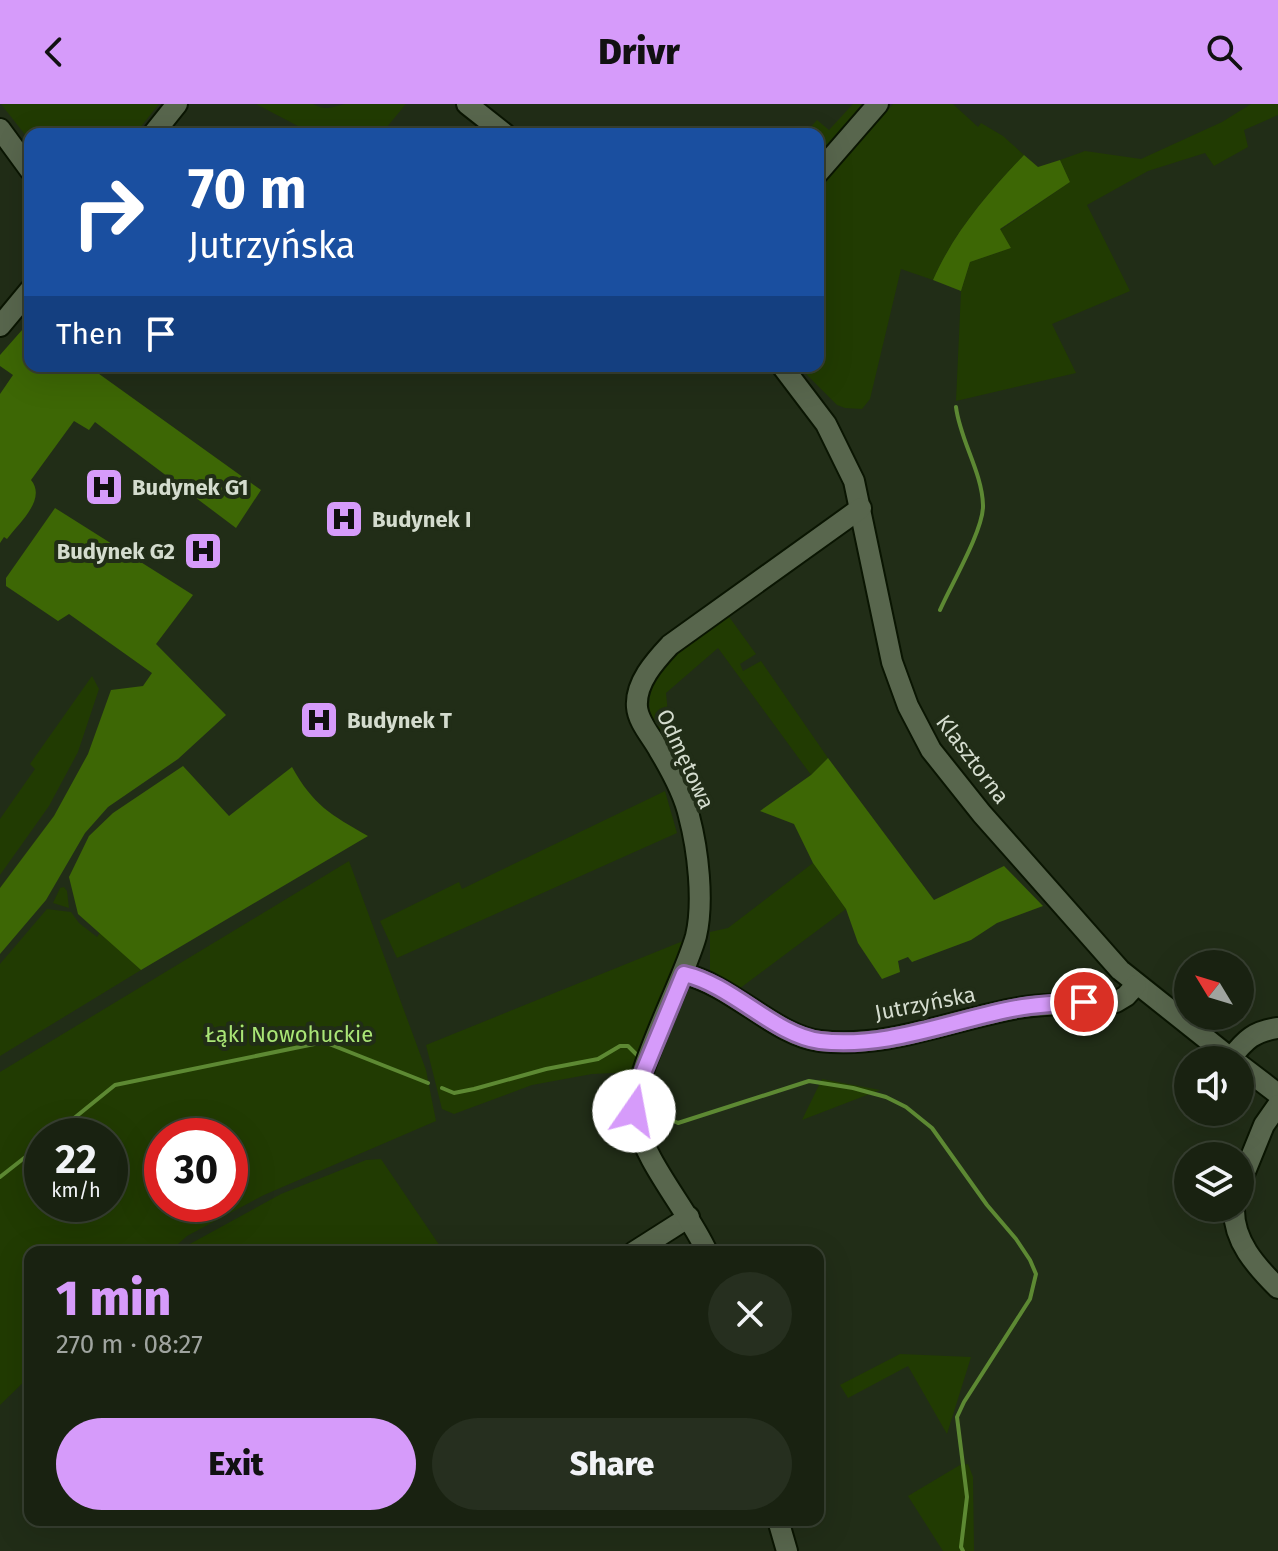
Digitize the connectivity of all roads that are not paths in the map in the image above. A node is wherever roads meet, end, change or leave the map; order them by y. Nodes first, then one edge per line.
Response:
1 (177, 104) edge
2 (467, 104) edge
3 (878, 104) edge
4 (158, 128) edge
5 (497, 128) edge
6 (0, 129) edge
7 (24, 162) edge
8 (824, 166) edge
9 (24, 297) edge
10 (0, 326) edge
11 (787, 372) edge
12 (861, 508) junction
13 (684, 974) junction
14 (1136, 985) junction
15 (1278, 1028) edge
16 (1215, 1046) edge
17 (1244, 1046) edge
18 (1254, 1076) edge
19 (1278, 1094) edge
20 (1278, 1105) edge
21 (1254, 1150) edge
22 (689, 1217) junction
23 (1237, 1222) edge
24 (643, 1246) edge
25 (704, 1246) edge
26 (1278, 1288) edge
27 (780, 1526) edge
28 (787, 1551) edge

1 - 4 street
2 - 5 street
3 - 8 street
6 - 7 street
9 - 10 street
11 - 12 street, Klasztorna
12 - 13 street, Odmętowa
12 - 14 street, Klasztorna
13 - 14 street, Jutrzyńska
13 - 22 street, Odmętowa
14 - 16 street, Klasztorna
15 - 17 street
18 - 19 street, Klasztorna
20 - 21 street
22 - 24 street
22 - 25 street, Odmętowa
23 - 26 street
27 - 28 street

